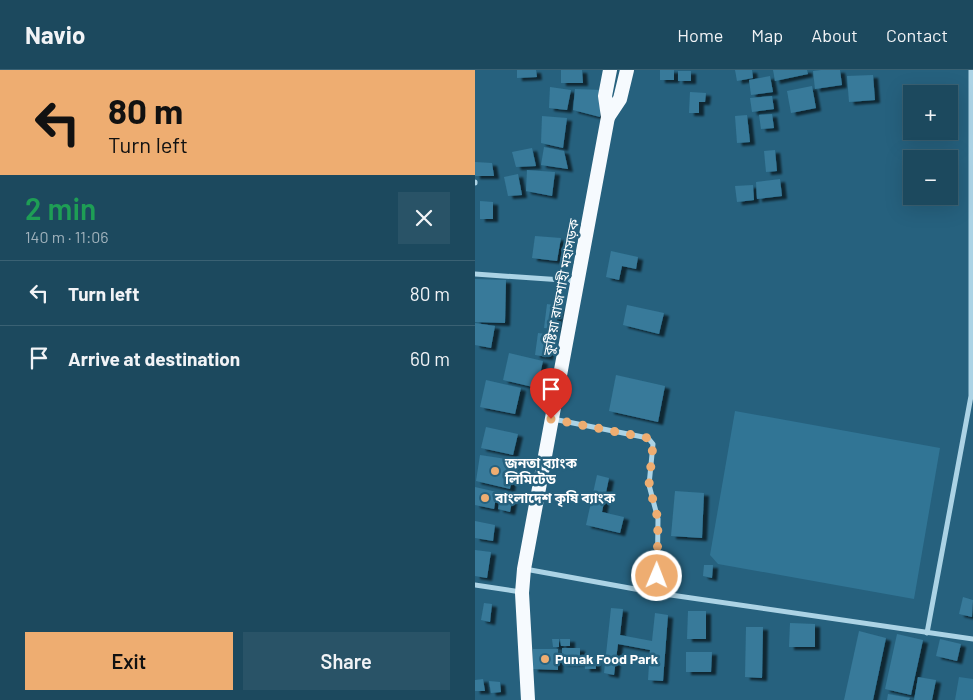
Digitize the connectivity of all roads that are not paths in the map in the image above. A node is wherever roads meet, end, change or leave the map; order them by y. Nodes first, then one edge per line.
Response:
1 (610, 70) edge
2 (627, 70) edge
3 (971, 70) edge
4 (608, 117) junction
5 (475, 274) edge
6 (579, 281) junction
7 (551, 419) junction
8 (524, 569) junction
9 (475, 585) edge
10 (522, 592) junction
11 (657, 593) junction
12 (927, 633) junction
13 (973, 639) edge
14 (527, 700) edge

1 - 4 highway, কুষ্টিয়া রাজশাহী মহাসড়ক
2 - 4 highway, কুষ্টিয়া রাজশাহী মহাসড়ক
3 - 12 street
4 - 6 highway, কুষ্টিয়া রাজশাহী মহাসড়ক
5 - 6 street
6 - 7 highway, কুষ্টিয়া রাজশাহী মহাসড়ক
7 - 8 highway, কুষ্টিয়া রাজশাহী মহাসড়ক
7 - 11 street
8 - 10 highway, কুষ্টিয়া রাজশাহী মহাসড়ক
8 - 11 street
9 - 10 street
10 - 14 highway, কুষ্টিয়া রাজশাহী মহাসড়ক
11 - 12 street
12 - 13 street

